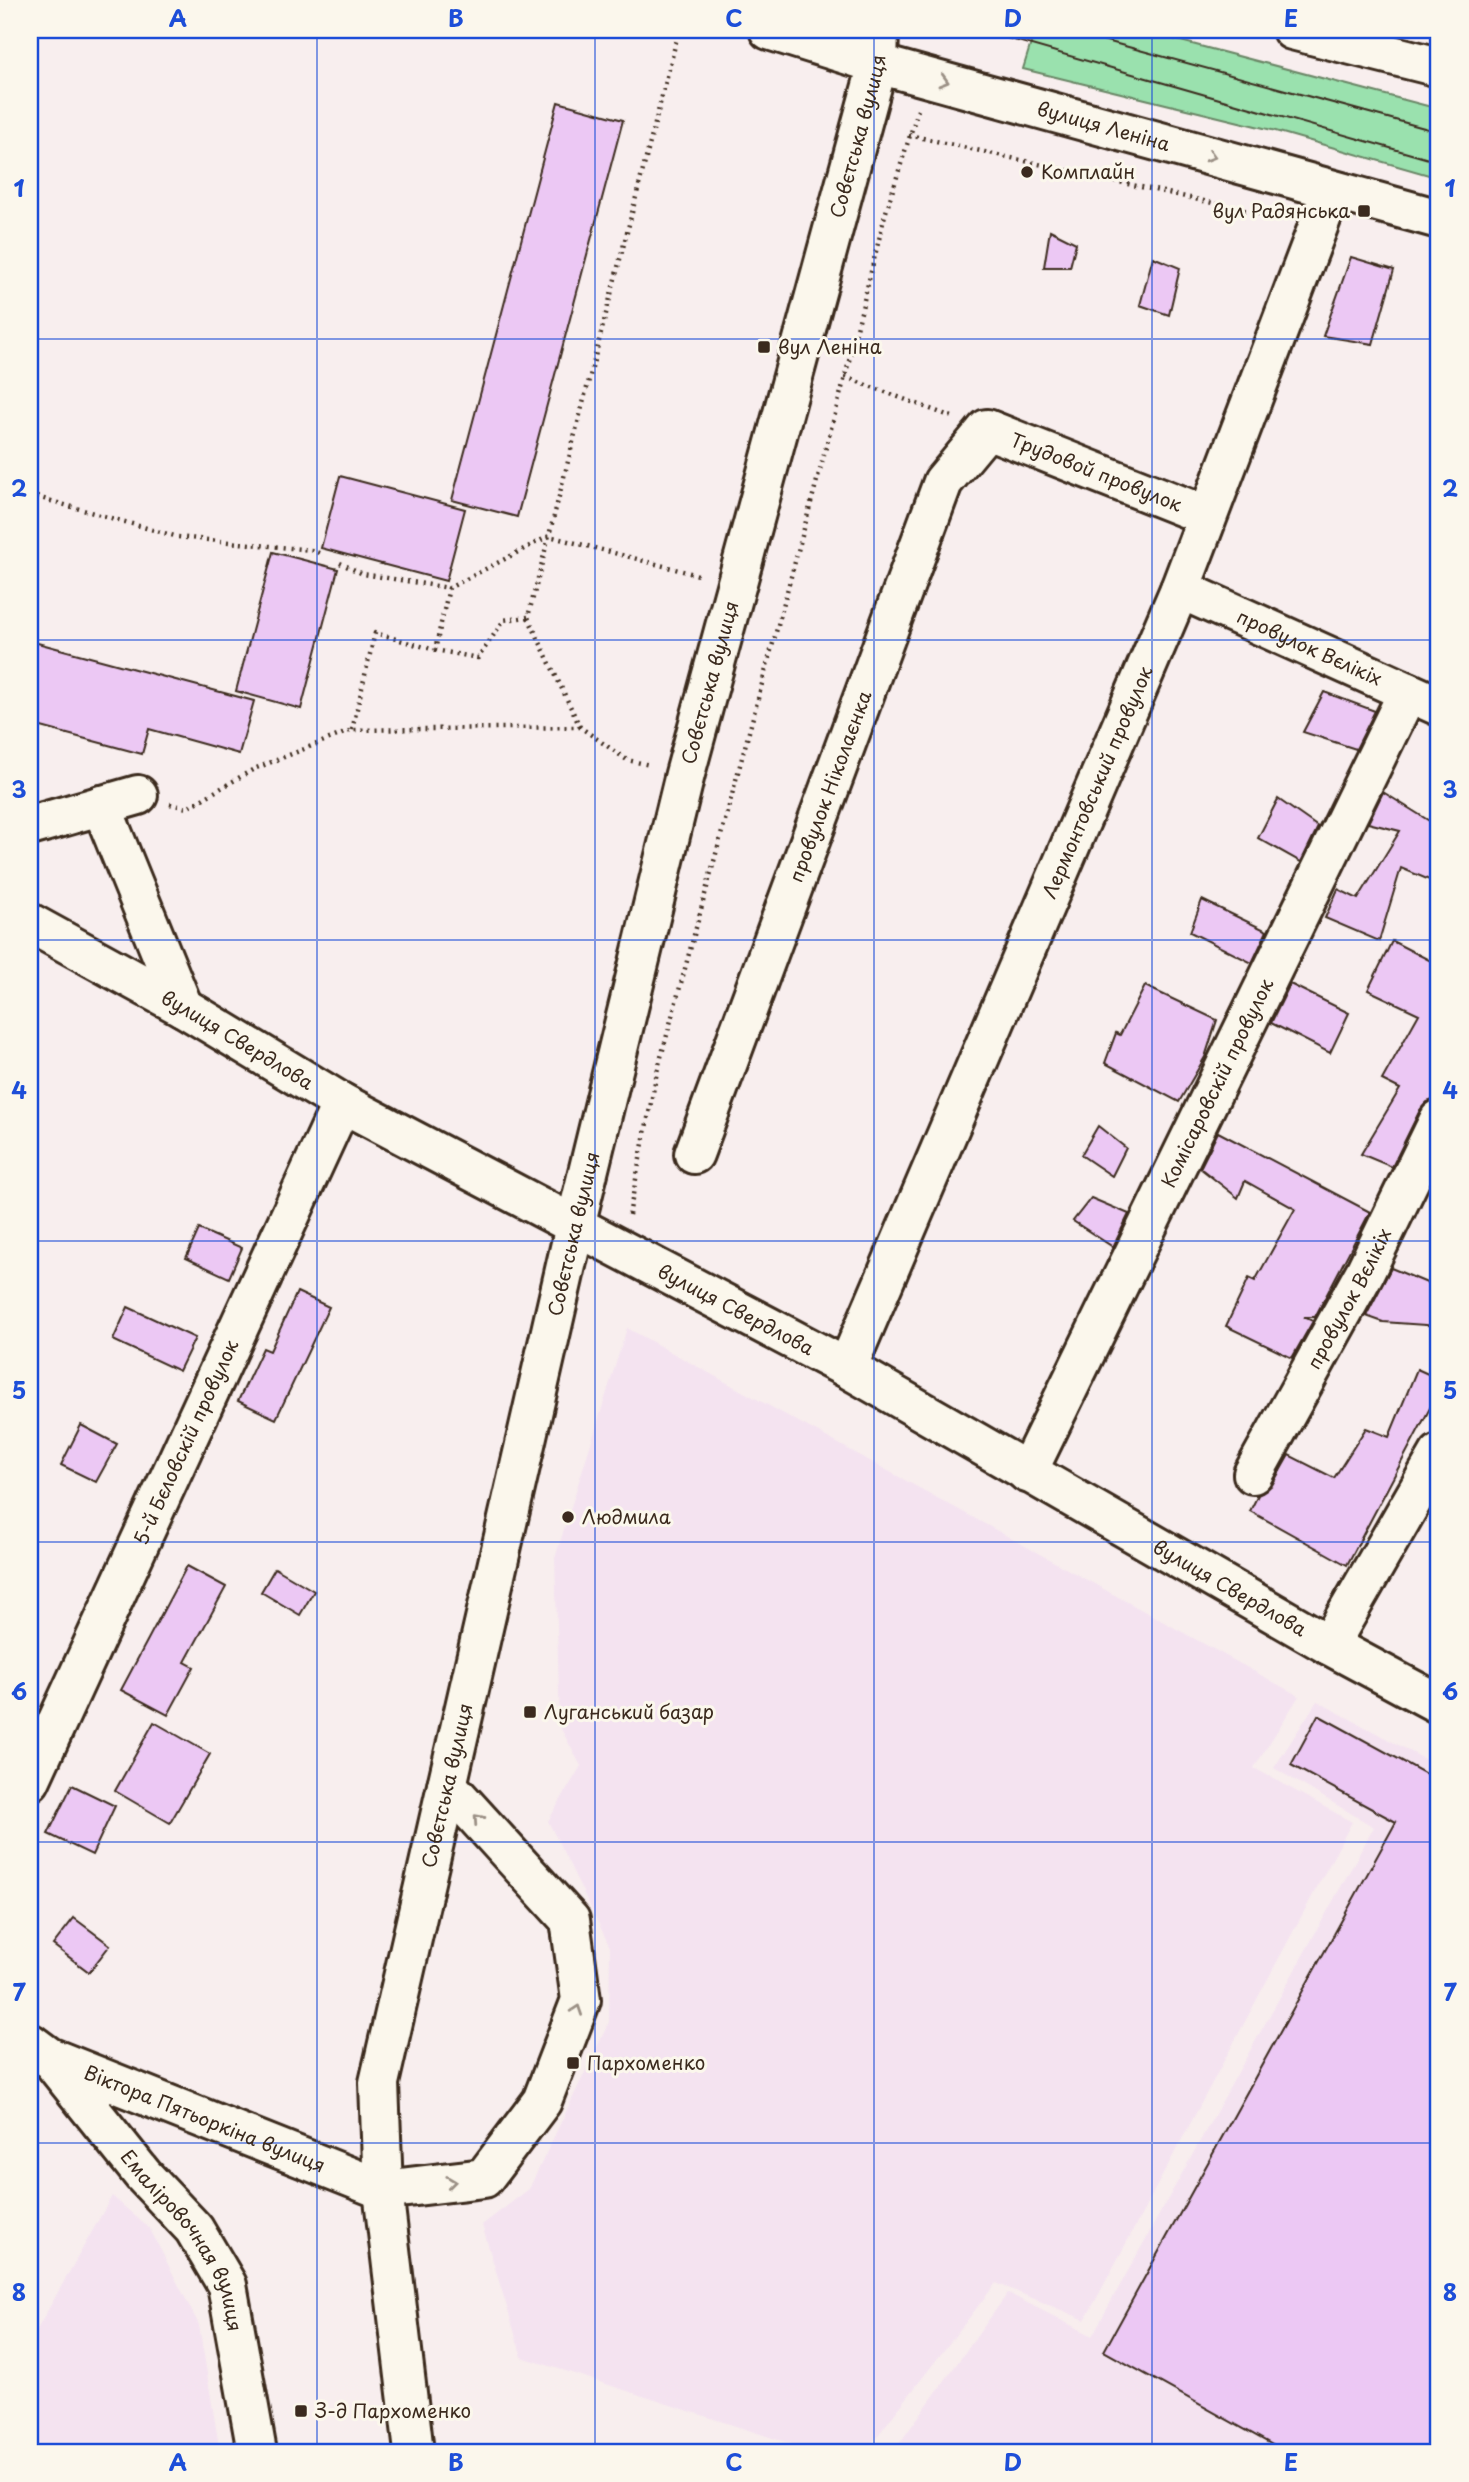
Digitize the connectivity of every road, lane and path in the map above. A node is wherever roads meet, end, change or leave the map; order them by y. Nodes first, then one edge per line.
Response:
1 (679, 30) edge
2 (769, 30) edge
3 (895, 30) edge
4 (1292, 30) edge
5 (878, 47) edge
6 (1439, 67) edge
7 (929, 77) junction
8 (909, 135) junction
9 (1332, 190) junction
10 (1439, 219) edge
11 (1319, 227) junction
12 (845, 377) junction
13 (919, 406) dead end
14 (987, 429) joint
15 (30, 495) edge
16 (1207, 516) junction
17 (549, 536) junction
18 (320, 553) dead end
19 (340, 563) dead end
20 (737, 584) junction
21 (449, 588) junction
22 (1180, 589) junction
23 (528, 617) junction
24 (435, 650) junction
25 (1424, 699) edge
26 (580, 727) junction
27 (352, 730) junction
28 (685, 774) junction
29 (138, 795) joint
30 (101, 805) junction
31 (30, 826) edge
32 (30, 923) edge
33 (183, 1007) junction
34 (342, 1103) junction
35 (1439, 1120) edge
36 (694, 1154) dead end
37 (575, 1226) junction
38 (622, 1250) junction
39 (847, 1368) junction
40 (1439, 1454) edge
41 (1027, 1473) junction
42 (1253, 1474) dead end
43 (1329, 1645) junction
44 (1439, 1704) edge
45 (30, 1781) edge
46 (447, 1785) junction
47 (39, 2050) edge
48 (383, 2190) junction
49 (257, 2452) edge
50 (414, 2452) edge

1 - 17 path
2 - 5 street, вулиця Леніна
3 - 5 street, Совєтська вулиця
4 - 6 street
5 - 7 street, вулиця Леніна
5 - 20 street, Совєтська вулиця
7 - 8 path
7 -> 9 street, вулиця Леніна
8 - 11 path
8 - 12 path
9 - 10 street, вулиця Леніна
9 - 11 street, Лермонтовський провулок
11 - 16 street, Лермонтовський провулок
12 - 13 path
12 - 38 path
14 - 16 street, Трудовой провулок
14 - 36 street, провулок Ніколаєнка
15 - 18 path
16 - 22 street, Лермонтовський провулок
17 - 20 path
17 - 21 path
17 - 23 path
19 - 21 path
20 - 28 street, Совєтська вулиця
21 - 24 path
22 - 25 street, провулок Вєлікіх
22 - 39 street, Лермонтовський провулок
23 - 24 path
23 - 26 path
24 - 27 path
25 - 41 street, Комісаровскій провулок
26 - 27 path
26 - 28 path
27 - 29 path
28 - 37 street, Совєтська вулиця
29 - 30 street
30 - 31 street
30 - 33 street
32 - 33 street, вулиця Свердлова
33 - 34 street, вулиця Свердлова
34 - 37 street, вулиця Свердлова
34 - 45 street, 5-й Бєловскій провулок
35 - 42 street, провулок Вєлікіх
37 - 38 street, вулиця Свердлова
37 - 46 street, Совєтська вулиця
38 - 39 street, вулиця Свердлова
39 - 41 street, вулиця Свердлова
40 - 43 street
41 - 43 street, вулиця Свердлова
43 - 44 street, вулиця Свердлова
46 - 48 street, Совєтська вулиця
48 -> 46 street
47 - 48 street, Віктора Пятьоркіна вулиця
47 - 49 street, Емаліровочная вулиця
48 - 50 street, Совєтська вулиця

